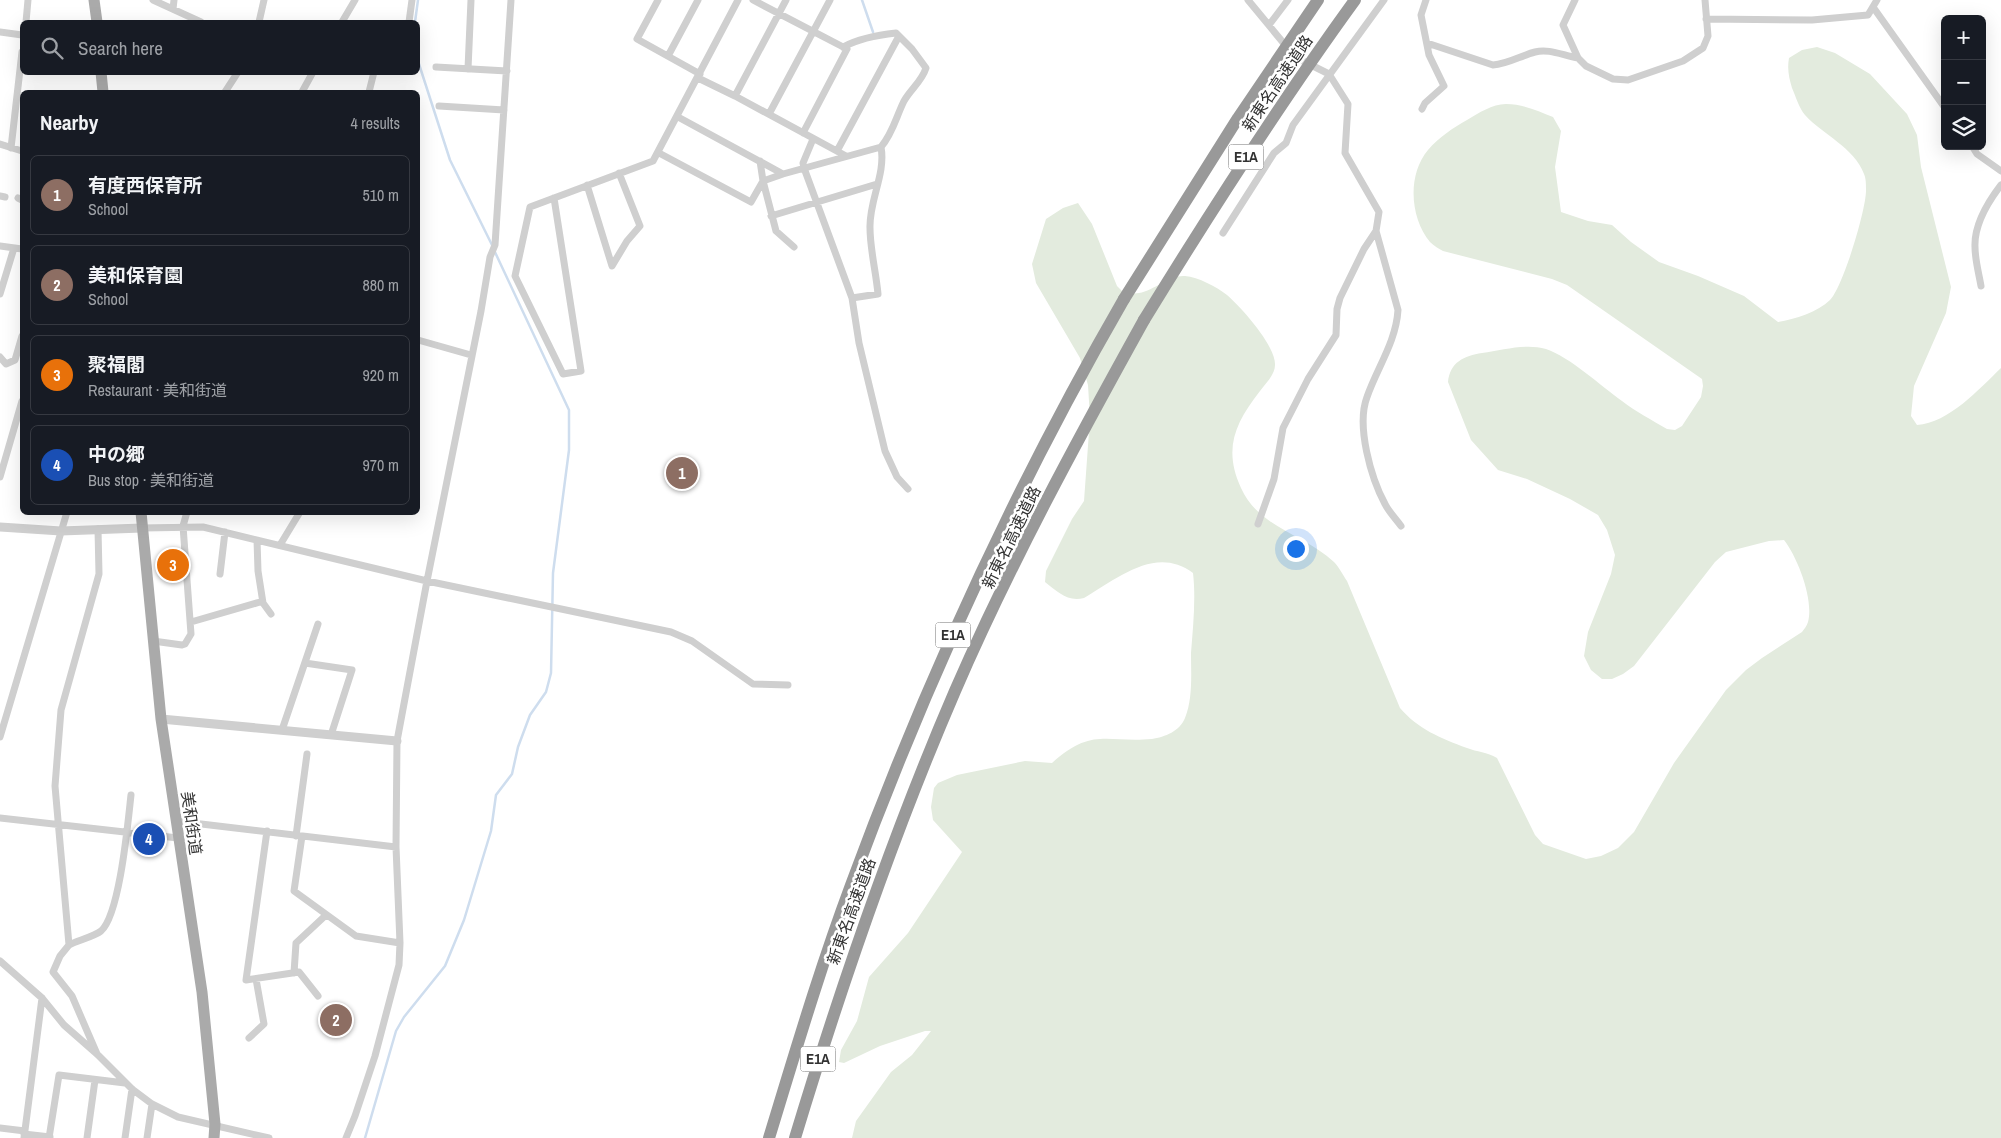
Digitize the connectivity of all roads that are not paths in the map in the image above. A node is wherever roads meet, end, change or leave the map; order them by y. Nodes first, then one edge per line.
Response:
1 (28, 0) edge
2 (94, 0) edge
3 (153, 0) edge
4 (174, 0) edge
5 (264, 0) edge
6 (355, 0) edge
7 (412, 0) edge
8 (471, 0) edge
9 (511, 0) edge
10 (658, 0) edge
11 (698, 0) edge
12 (738, 0) edge
13 (753, 0) edge
14 (786, 0) edge
15 (830, 0) edge
16 (1248, 0) edge
17 (1288, 0) edge
18 (1318, 0) edge
19 (1355, 0) edge
20 (1384, 0) edge
21 (1426, 0) edge
22 (1575, 0) edge
23 (1705, 0) edge
24 (1878, 0) edge
25 (1873, 8) junction
26 (173, 9) junction
27 (779, 13) junction
28 (1706, 19) junction
29 (26, 20) edge
30 (97, 20) edge
31 (197, 20) edge
32 (259, 20) edge
33 (343, 20) edge
34 (409, 20) edge
35 (1269, 25) junction
36 (0, 32) edge
37 (812, 32) junction
38 (20, 35) edge
39 (900, 36) junction
40 (1427, 44) junction
41 (843, 47) junction
42 (668, 56) junction
43 (1578, 58) junction
44 (436, 67) dead end
45 (20, 69) edge
46 (468, 69) junction
47 (506, 70) junction
48 (1329, 74) junction
49 (101, 75) edge
50 (236, 75) edge
51 (310, 75) edge
52 (373, 75) edge
53 (699, 76) junction
54 (103, 90) edge
55 (226, 90) edge
56 (303, 90) edge
57 (370, 90) edge
58 (735, 96) junction
59 (1943, 105) edge
60 (439, 106) dead end
61 (1422, 109) dead end
62 (504, 110) junction
63 (769, 114) junction
64 (678, 117) junction
65 (804, 133) junction
66 (813, 138) junction
67 (0, 144) edge
68 (881, 147) junction
69 (11, 148) junction
70 (20, 150) edge
71 (1974, 150) edge
72 (837, 151) junction
73 (659, 153) junction
74 (846, 156) junction
75 (760, 161) junction
76 (804, 168) junction
77 (2001, 171) edge
78 (619, 173) junction
79 (783, 174) junction
80 (763, 181) junction
81 (877, 184) junction
82 (586, 185) junction
83 (2001, 185) edge
84 (554, 198) junction
85 (818, 203) junction
86 (771, 216) junction
87 (1376, 231) junction
88 (1222, 233) dead end
89 (0, 246) edge
90 (794, 247) dead end
91 (14, 248) junction
92 (20, 249) edge
93 (1981, 286) dead end
94 (0, 294) edge
95 (852, 298) junction
96 (420, 341) edge
97 (20, 344) edge
98 (471, 355) junction
99 (0, 357) edge
100 (20, 408) edge
101 (0, 477) edge
102 (908, 489) dead end
103 (66, 515) edge
104 (141, 515) edge
105 (186, 515) edge
106 (298, 515) edge
107 (1258, 524) dead end
108 (183, 526) junction
109 (1401, 526) dead end
110 (0, 527) edge
111 (142, 528) junction
112 (98, 529) junction
113 (61, 531) junction
114 (225, 532) junction
115 (257, 540) junction
116 (280, 545) junction
117 (220, 574) dead end
118 (427, 581) junction
119 (263, 603) junction
120 (271, 614) dead end
121 (191, 622) junction
122 (318, 624) dead end
123 (153, 641) junction
124 (305, 663) junction
125 (788, 685) dead end
126 (161, 719) junction
127 (282, 730) junction
128 (332, 735) junction
129 (0, 737) edge
130 (398, 741) junction
131 (307, 754) dead end
132 (131, 795) dead end
133 (0, 818) edge
134 (176, 821) junction
135 (58, 825) junction
136 (267, 831) junction
137 (126, 832) junction
138 (299, 836) junction
139 (178, 838) junction
140 (396, 847) junction
141 (326, 915) junction
142 (400, 942) junction
143 (69, 945) junction
144 (0, 961) edge
145 (294, 973) junction
146 (256, 979) junction
147 (318, 996) dead end
148 (42, 998) junction
149 (250, 1038) dead end
150 (97, 1054) junction
151 (95, 1080) junction
152 (126, 1083) junction
153 (132, 1089) junction
154 (152, 1104) junction
155 (215, 1124) junction
156 (0, 1128) edge
157 (24, 1134) edge
158 (50, 1137) edge
159 (87, 1138) edge
160 (125, 1138) edge
161 (147, 1138) edge
162 (214, 1138) edge
163 (269, 1138) edge
164 (346, 1138) edge
165 (769, 1138) edge
166 (795, 1138) edge

1 - 29 street
2 - 30 main road
3 - 26 street
4 - 26 street
5 - 32 street
6 - 33 street
7 - 34 street
8 - 46 street
9 - 47 street
10 - 42 street
11 - 42 street
12 - 53 street
13 - 27 street
14 - 27 street
15 - 37 street
16 - 35 street
17 - 35 street
18 - 165 highway, 新東名高速道路 / E1A, bridge
19 - 166 highway, 新東名高速道路 / E1A, bridge
20 - 48 street
21 - 40 street
22 - 43 street
23 - 28 street
24 - 25 street
25 - 28 street
25 - 59 street
26 - 31 street
27 - 37 street
27 - 58 street
28 - 43 street
35 - 48 street
36 - 38 street
37 - 41 street
37 - 63 street
39 - 41 street
39 - 68 street
39 - 72 street
40 - 43 street
40 - 61 street
41 - 65 street
42 - 53 street
44 - 46 street
45 - 69 street
46 - 47 street
47 - 62 street
48 - 87 street
48 - 88 street
49 - 54 main road
50 - 55 street
51 - 56 street
52 - 57 street
53 - 58 street
53 - 64 street
58 - 63 street
60 - 62 street
62 - 98 street
63 - 65 street
64 - 73 street
64 - 75 street
65 - 66 street
66 - 72 street
66 - 76 street
67 - 69 street
68 - 74 street
68 - 81 street
69 - 70 street
71 - 77 street
72 - 74 street
73 - 78 street
73 - 80 street
74 - 76 street
75 - 79 street
75 - 80 street
76 - 79 street
76 - 85 street
78 - 82 street
78 - 82 street
79 - 80 street
80 - 86 street
81 - 85 street
81 - 95 street
82 - 84 street
83 - 93 street
84 - 84 street
85 - 86 street
85 - 95 street
86 - 90 street
87 - 107 street
87 - 109 street
89 - 91 street
91 - 92 street
91 - 94 street
95 - 102 street
96 - 98 street
97 - 99 street
98 - 118 street
100 - 101 street
103 - 113 street
104 - 111 main road, 美和街道
105 - 108 street
106 - 116 street
108 - 111 street
108 - 114 street
108 - 121 street
110 - 113 street
111 - 112 street
111 - 123 main road, 美和街道
112 - 113 street
112 - 135 street
113 - 129 street
114 - 115 street
114 - 117 street
115 - 116 street
115 - 119 street
116 - 118 street
118 - 125 street
118 - 130 street
119 - 120 street
119 - 121 street
121 - 123 street
122 - 124 street
123 - 126 main road, 美和街道
124 - 127 street
124 - 128 street
126 - 127 street
126 - 134 main road, 美和街道
127 - 128 street
128 - 130 street
130 - 140 street
131 - 138 street
132 - 137 street
133 - 135 street
134 - 136 street
134 - 139 main road, 美和街道
135 - 137 street
135 - 143 street
136 - 138 street
136 - 146 street
137 - 139 street
137 - 143 street
138 - 140 street
138 - 141 street
139 - 155 main road, 美和街道
140 - 142 street
141 - 142 street
141 - 145 street
142 - 164 street
143 - 150 street
144 - 148 street
145 - 146 street
145 - 147 street
146 - 149 street
148 - 150 street
148 - 157 street
150 - 152 street
151 - 152 street
151 - 158 street
151 - 159 street
152 - 153 street
153 - 154 street
153 - 160 street
154 - 155 street
154 - 161 street
155 - 162 main road, 美和街道
155 - 163 street
156 - 157 street
157 - 158 street

